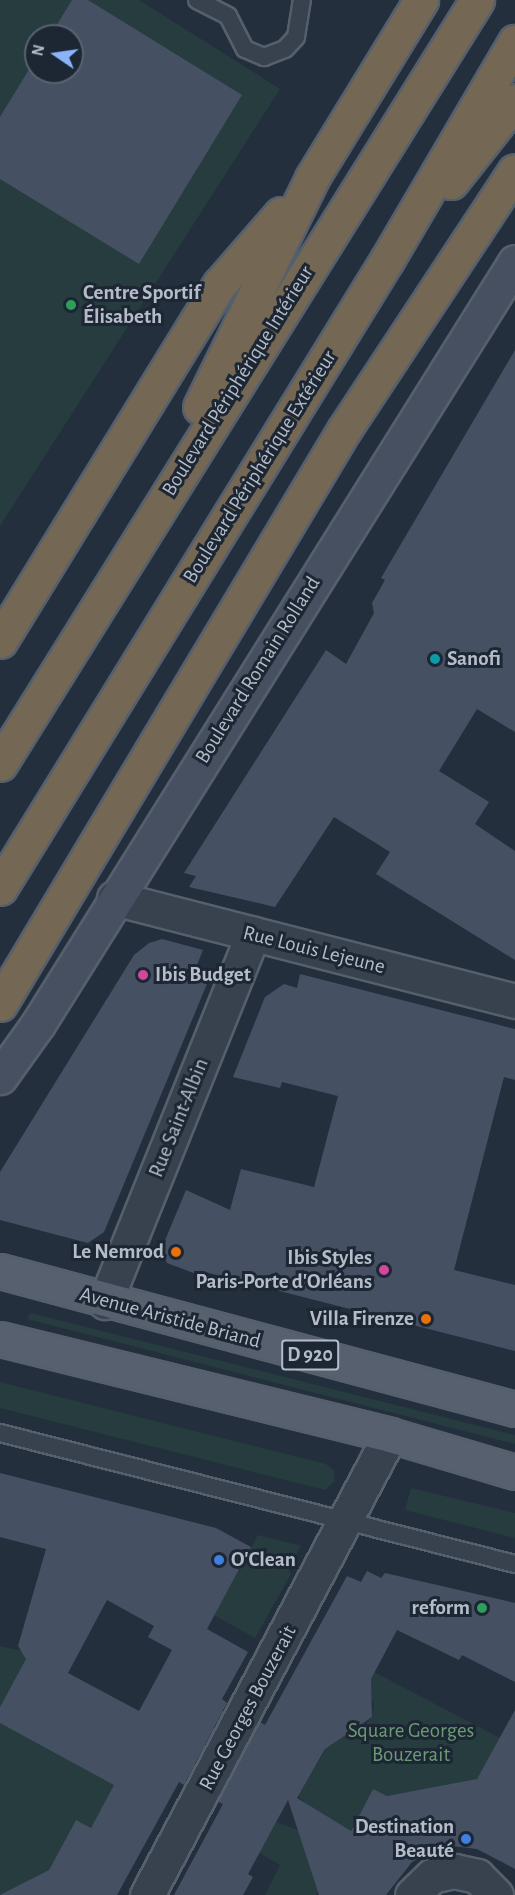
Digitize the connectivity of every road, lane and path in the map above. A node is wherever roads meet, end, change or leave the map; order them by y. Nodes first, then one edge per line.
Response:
1 (197, 0) edge
2 (302, 0) edge
3 (421, 0) edge
4 (477, 0) edge
5 (515, 42) edge
6 (515, 101) edge
7 (515, 171) edge
8 (312, 178) junction
9 (387, 260) junction
10 (515, 262) edge
11 (130, 554) junction
12 (0, 640) edge
13 (0, 764) edge
14 (0, 888) edge
15 (114, 898) junction
16 (254, 934) junction
17 (515, 1000) edge
18 (0, 1004) edge
19 (0, 1077) edge
20 (0, 1271) edge
21 (105, 1302) junction
22 (0, 1339) edge
23 (515, 1409) edge
24 (0, 1433) edge
25 (390, 1436) junction
26 (515, 1472) edge
27 (347, 1520) junction
28 (515, 1563) edge
29 (147, 1895) edge
30 (412, 1895) edge
31 (496, 1895) edge

1 - 2 lane
3 - 8 highway
4 - 11 highway, Boulevard Périphérique Intérieur
5 - 9 highway, Boulevard Périphérique Extérieur
6 - 9 highway
7 - 18 highway
8 - 11 highway
8 - 12 highway
9 - 14 highway, Boulevard Périphérique Extérieur
10 - 15 main road, Boulevard Romain Rolland
11 - 13 highway, Boulevard Périphérique Intérieur
15 - 16 street, Rue Louis Lejeune
15 - 19 main road, Boulevard Romain Rolland
16 - 17 street, Rue Louis Lejeune
16 - 21 street, Rue Saint-Albin
20 - 21 main road, Avenue Aristide Briand / D 920
21 - 23 main road, Avenue Aristide Briand / D 920
22 - 25 main road
24 - 27 lane
25 - 26 main road
25 - 27 street, Rue Georges Bouzerait
27 - 28 lane
27 - 29 street, Rue Georges Bouzerait
30 - 31 street

